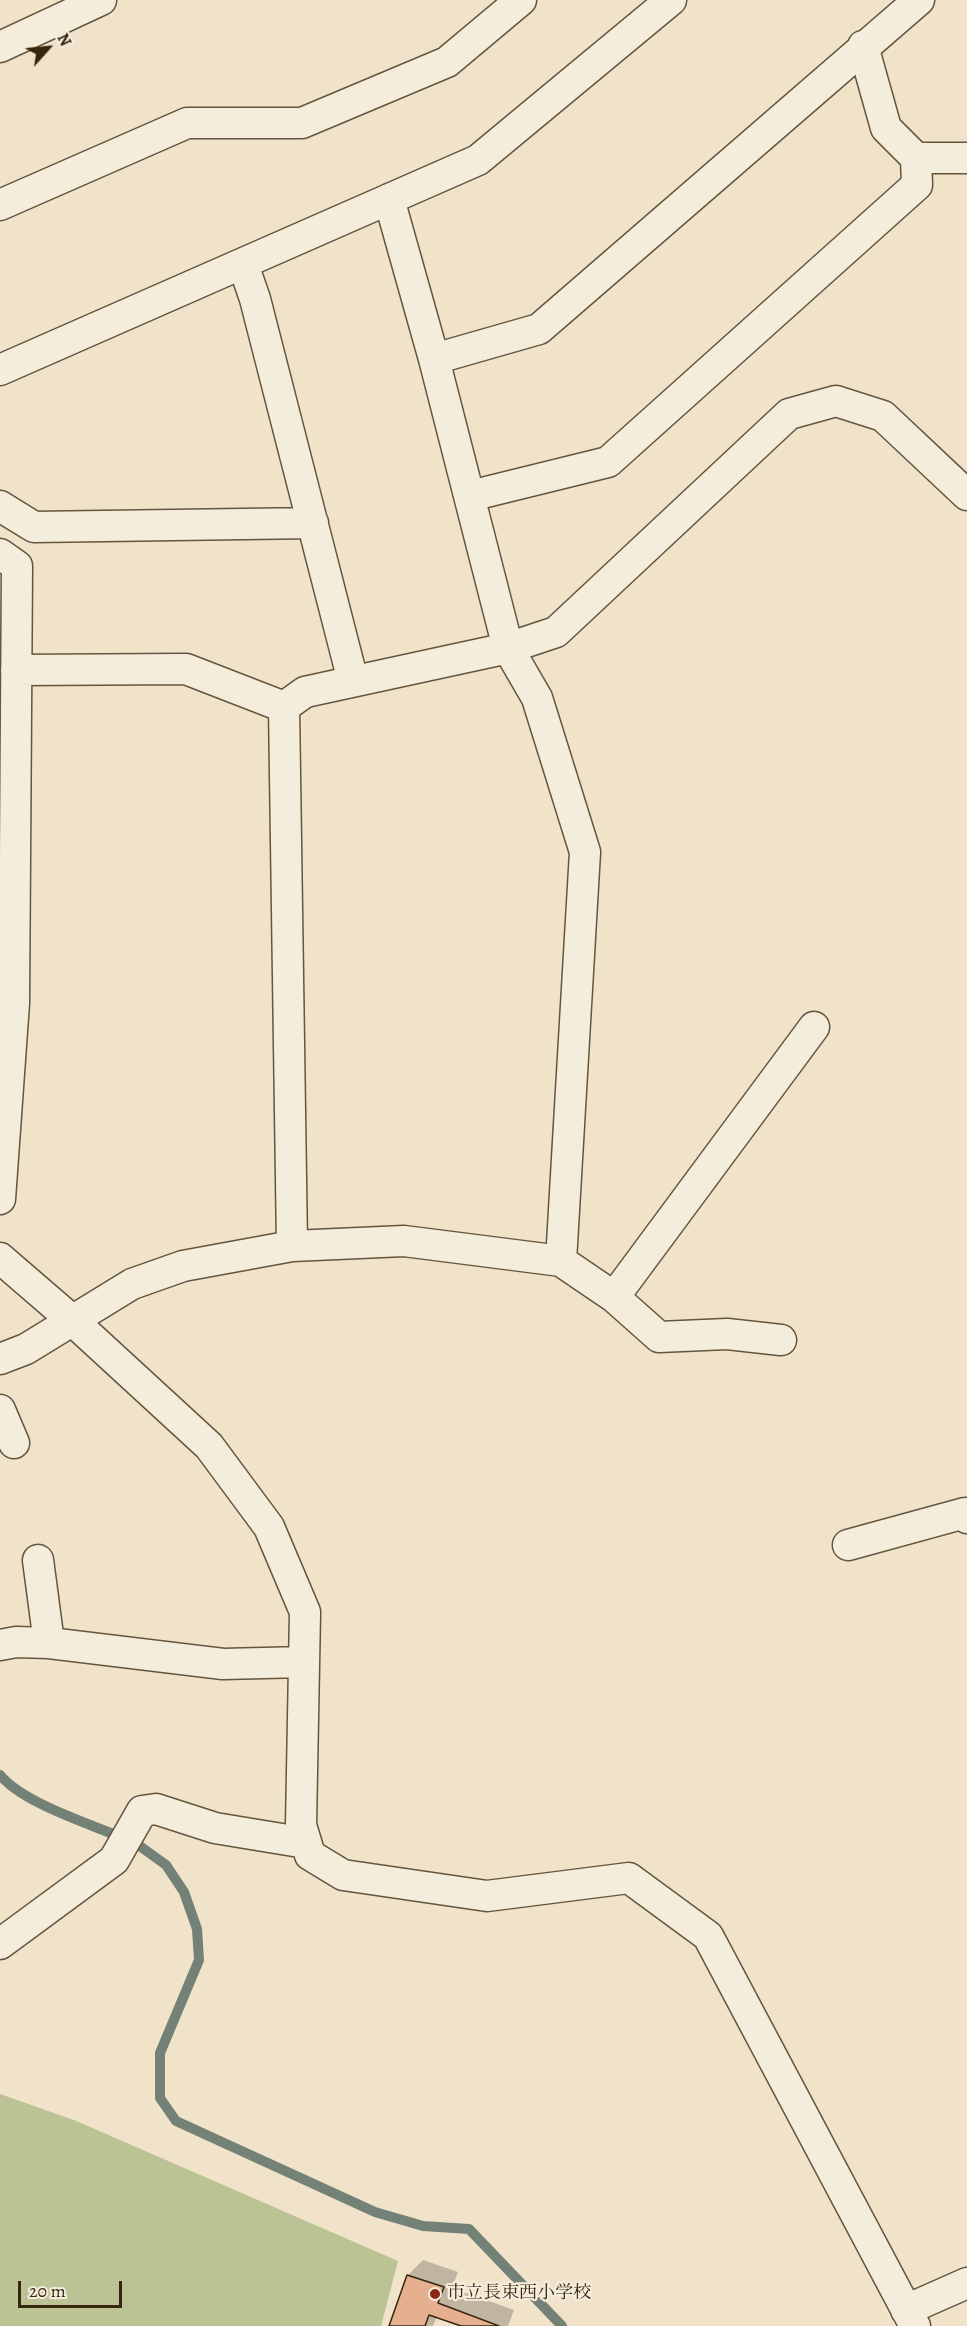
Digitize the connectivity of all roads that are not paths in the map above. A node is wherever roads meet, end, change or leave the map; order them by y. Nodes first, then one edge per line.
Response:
1 (101, 0) edge
2 (521, 0) edge
3 (671, 0) edge
4 (919, 0) edge
5 (863, 46) junction
6 (0, 47) edge
7 (916, 158) junction
8 (967, 158) edge
9 (389, 199) junction
10 (0, 205) edge
11 (243, 264) junction
12 (434, 359) junction
13 (0, 370) edge
14 (967, 495) edge
15 (470, 496) junction
16 (0, 506) edge
17 (313, 523) junction
18 (0, 554) edge
19 (508, 648) junction
20 (16, 670) junction
21 (353, 681) junction
22 (284, 707) junction
23 (814, 1027) dead end
24 (0, 1200) edge
25 (292, 1246) junction
26 (0, 1258) edge
27 (561, 1261) junction
28 (614, 1297) junction
29 (73, 1321) junction
30 (781, 1340) dead end
31 (0, 1359) edge
32 (0, 1410) edge
33 (14, 1443) dead end
34 (967, 1518) edge
35 (848, 1545) dead end
36 (38, 1560) dead end
37 (49, 1643) junction
38 (0, 1645) edge
39 (304, 1662) junction
40 (306, 1843) junction
41 (0, 1944) edge
42 (967, 2283) edge
43 (910, 2318) edge

1 - 6 street
2 - 10 street
3 - 9 street
4 - 5 street
5 - 7 street
5 - 12 street
7 - 8 street
7 - 15 street
9 - 11 street
9 - 12 street
11 - 13 street
11 - 17 street
12 - 15 street
14 - 19 street
15 - 19 street
16 - 17 street
17 - 21 street
18 - 20 street
19 - 21 street
19 - 27 street
20 - 22 street
20 - 24 street
21 - 22 street
22 - 25 street
23 - 28 street
25 - 27 street
25 - 29 street
26 - 29 street
27 - 28 street
28 - 30 street
29 - 31 street
29 - 39 street
32 - 33 street
34 - 35 street
36 - 37 street
37 - 38 street
37 - 39 street
39 - 40 street
40 - 41 street
40 - 43 street
42 - 43 street

